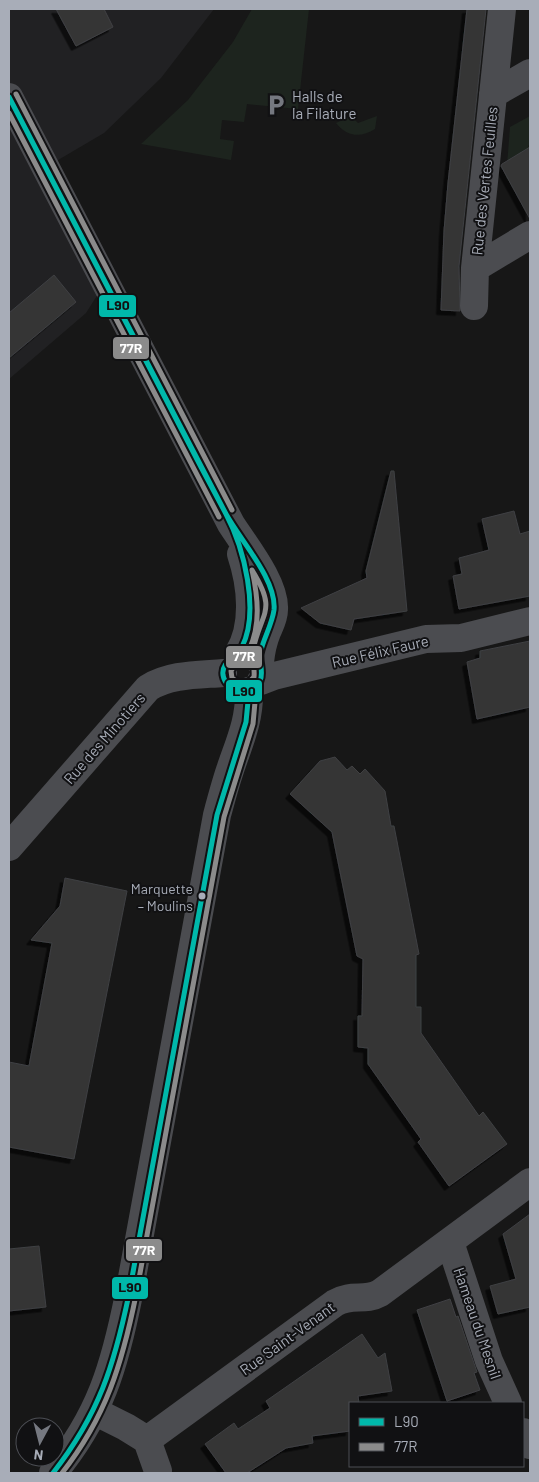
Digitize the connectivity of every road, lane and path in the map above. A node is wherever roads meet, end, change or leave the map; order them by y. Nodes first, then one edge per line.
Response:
1 (502, 9) edge
2 (530, 73) edge
3 (494, 94) junction
4 (9, 97) edge
5 (530, 235) edge
6 (476, 268) junction
7 (474, 306) dead end
8 (530, 621) edge
9 (246, 672) junction
10 (9, 847) edge
11 (530, 1182) edge
12 (450, 1242) junction
13 (508, 1402) edge
14 (94, 1411) junction
15 (524, 1434) edge
16 (147, 1440) junction
17 (530, 1445) edge
18 (158, 1471) dead end
19 (53, 1473) edge

1 - 3 street, Rue des Vertes Feuilles
2 - 3 street, Rue des Vertes Feuilles
3 - 6 street, Rue des Vertes Feuilles
4 - 9 street
5 - 6 street, Rue des Vertes Feuilles
6 - 7 street, Rue des Vertes Feuilles
8 - 9 street, Rue Félix Faure
9 - 10 street, Rue des Minotiers
9 - 14 street
11 - 12 street, Rue Saint-Venant
12 - 13 street, Hameau du Mesnil
12 - 16 street, Rue Saint-Venant
14 - 16 street
14 - 19 street
15 - 17 street
16 - 18 street

